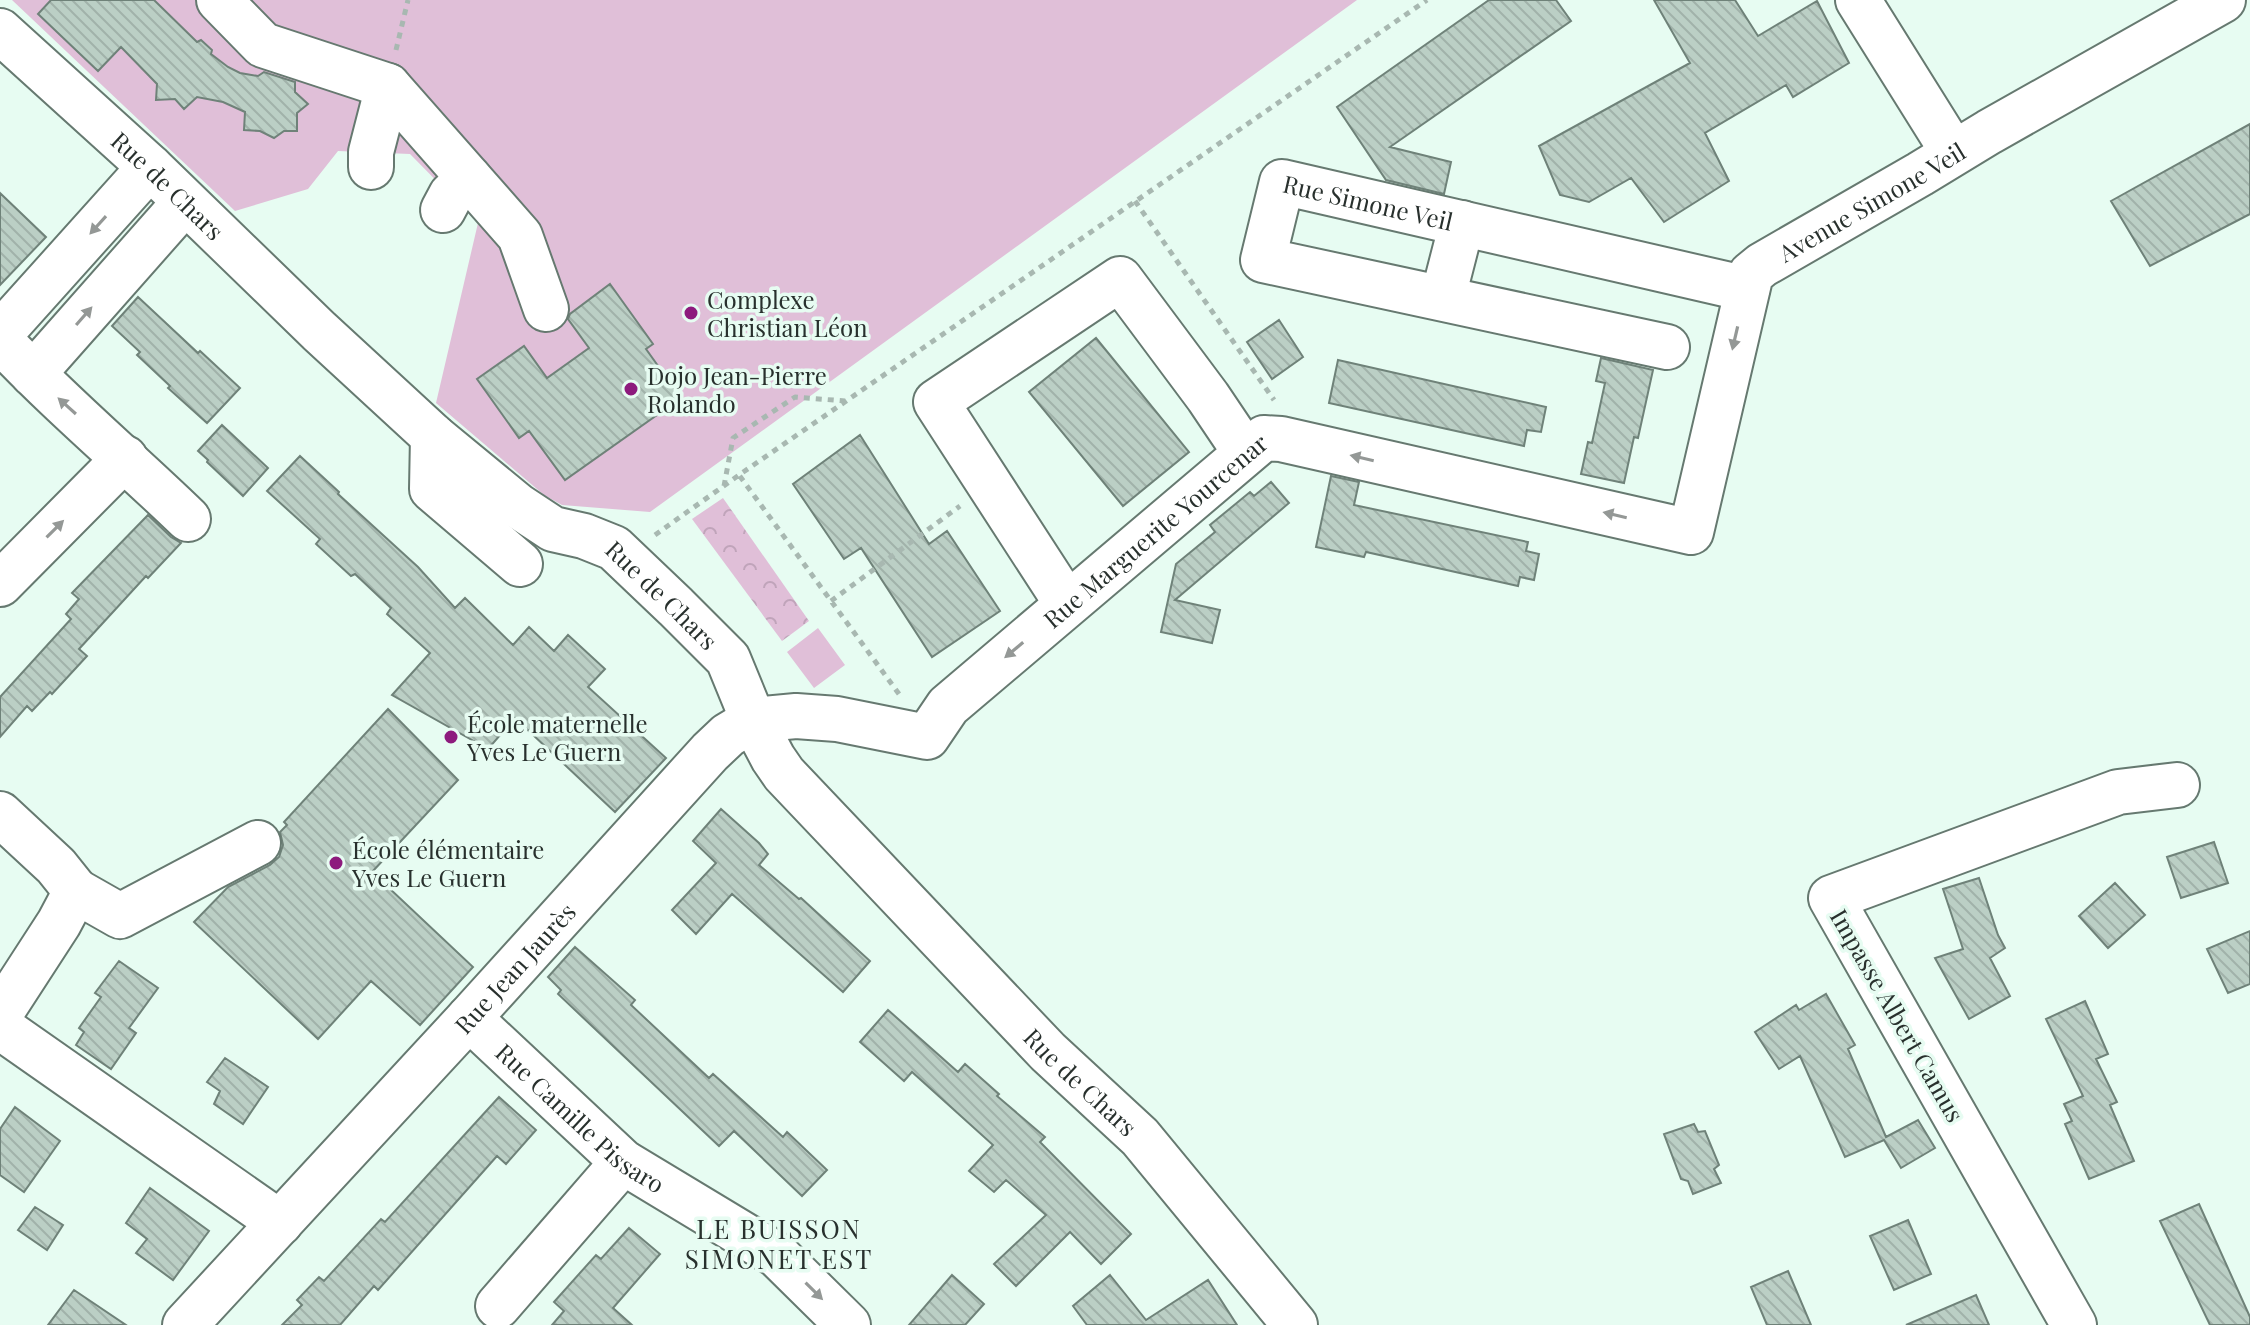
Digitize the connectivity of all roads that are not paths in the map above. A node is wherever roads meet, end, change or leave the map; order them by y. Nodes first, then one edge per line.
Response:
1 (219, 0) edge
2 (1858, 0) edge
3 (2223, 0) edge
4 (0, 31) edge
5 (388, 86) junction
6 (1953, 152) junction
7 (150, 167) junction
8 (371, 167) dead end
9 (185, 202) junction
10 (1462, 223) junction
11 (1747, 289) junction
12 (1443, 297) junction
13 (546, 309) dead end
14 (0, 337) edge
15 (1667, 347) dead end
16 (33, 374) junction
17 (433, 436) junction
18 (1263, 446) junction
19 (125, 458) junction
20 (188, 519) dead end
21 (1691, 532) joint
22 (520, 564) dead end
23 (0, 584) edge
24 (1067, 604) junction
25 (753, 720) junction
26 (2177, 785) dead end
27 (0, 814) edge
28 (258, 843) dead end
29 (76, 891) junction
30 (0, 1014) edge
31 (469, 1018) junction
32 (0, 1027) edge
33 (623, 1162) junction
34 (280, 1223) junction
35 (498, 1306) dead end
36 (185, 1325) edge
37 (848, 1325) edge
38 (1295, 1325) edge
39 (2074, 1325) edge

1 - 5 street
2 - 6 street
3 - 6 street, Avenue Simone Veil
4 - 7 street, Rue de Chars
5 - 8 street
5 - 13 street
6 - 11 street, Avenue Simone Veil
7 - 9 street, Rue de Chars
7 -> 14 street
16 -> 9 street
9 - 17 street, Rue de Chars
10 - 11 street, Rue Simone Veil
10 - 12 street
10 - 12 street, Rue Simone Veil
11 -> 21 street, Avenue Simone Veil
12 - 15 street, Rue Simone Veil
14 - 16 street
19 -> 16 street
17 - 22 street
17 - 25 street, Rue de Chars
21 -> 18 street, Rue Marguerite Yourcenar
18 - 24 street, Rue Marguerite Yourcenar
18 - 24 street
19 - 20 street
23 -> 19 street
24 -> 25 street, Rue Marguerite Yourcenar
25 - 31 street, Rue Jean Jaurès
25 - 38 street, Rue de Chars
26 - 39 street, Impasse Albert Camus
27 - 29 street
28 - 29 street
29 - 30 street
31 - 33 street, Rue Camille Pissaro
31 - 34 street, Rue Jean Jaurès
32 - 34 street
33 - 35 street
33 -> 37 street, Rue Camille Pissaro
34 - 36 street, Rue Jean Jaurès

